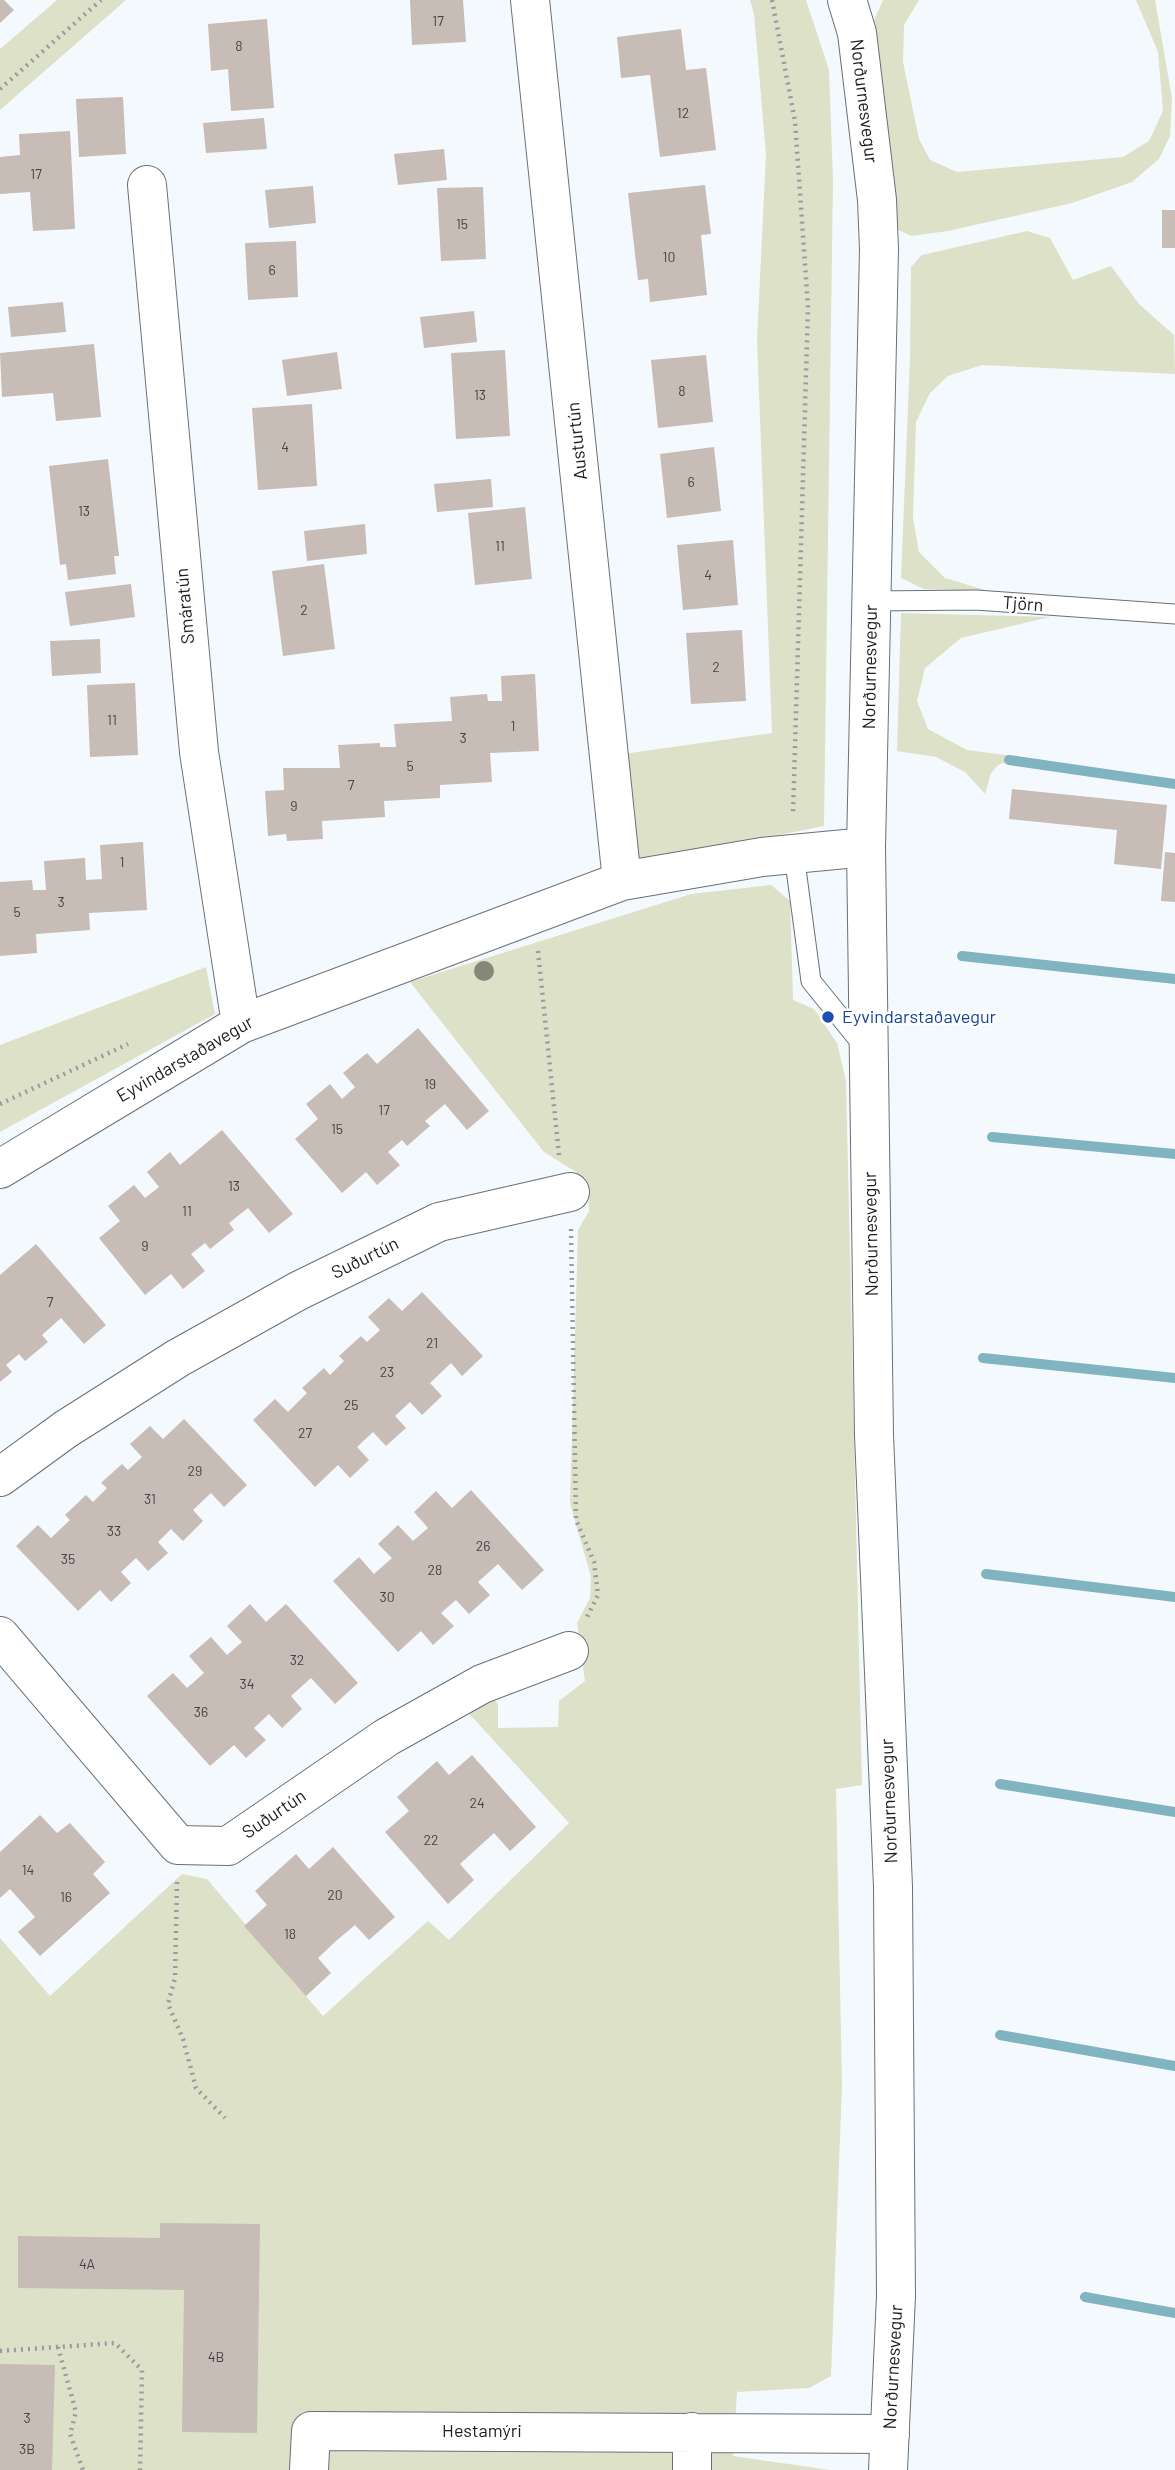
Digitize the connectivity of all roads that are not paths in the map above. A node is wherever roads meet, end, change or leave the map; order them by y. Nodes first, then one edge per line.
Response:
1 (530, 0) edge
2 (847, 0) edge
3 (147, 185) dead end
4 (871, 601) junction
5 (1175, 614) edge
6 (866, 847) junction
7 (794, 854) junction
8 (622, 881) junction
9 (241, 1024) junction
10 (869, 1053) junction
11 (0, 1169) edge
12 (570, 1192) road end
13 (0, 1476) edge
14 (0, 1636) edge
15 (569, 1651) road end
16 (692, 2432) junction
17 (889, 2452) edge
18 (310, 2470) edge
19 (692, 2470) edge

1 - 8 street, Austurtún
2 - 4 street, Norðurnesvegur
3 - 9 street, Smáratún
4 - 5 lane, Tjörn
4 - 6 street, Norðurnesvegur
6 - 7 street, Eyvindarstaðavegur
6 - 10 street, Norðurnesvegur
7 - 8 street, Eyvindarstaðavegur
7 - 10 lane
8 - 9 street, Eyvindarstaðavegur
9 - 11 street, Eyvindarstaðavegur
10 - 17 street, Norðurnesvegur
12 - 13 street, Suðurtún
14 - 15 street, Suðurtún
16 - 17 street, Hestamýri
16 - 18 street, Hestamýri
16 - 19 street

